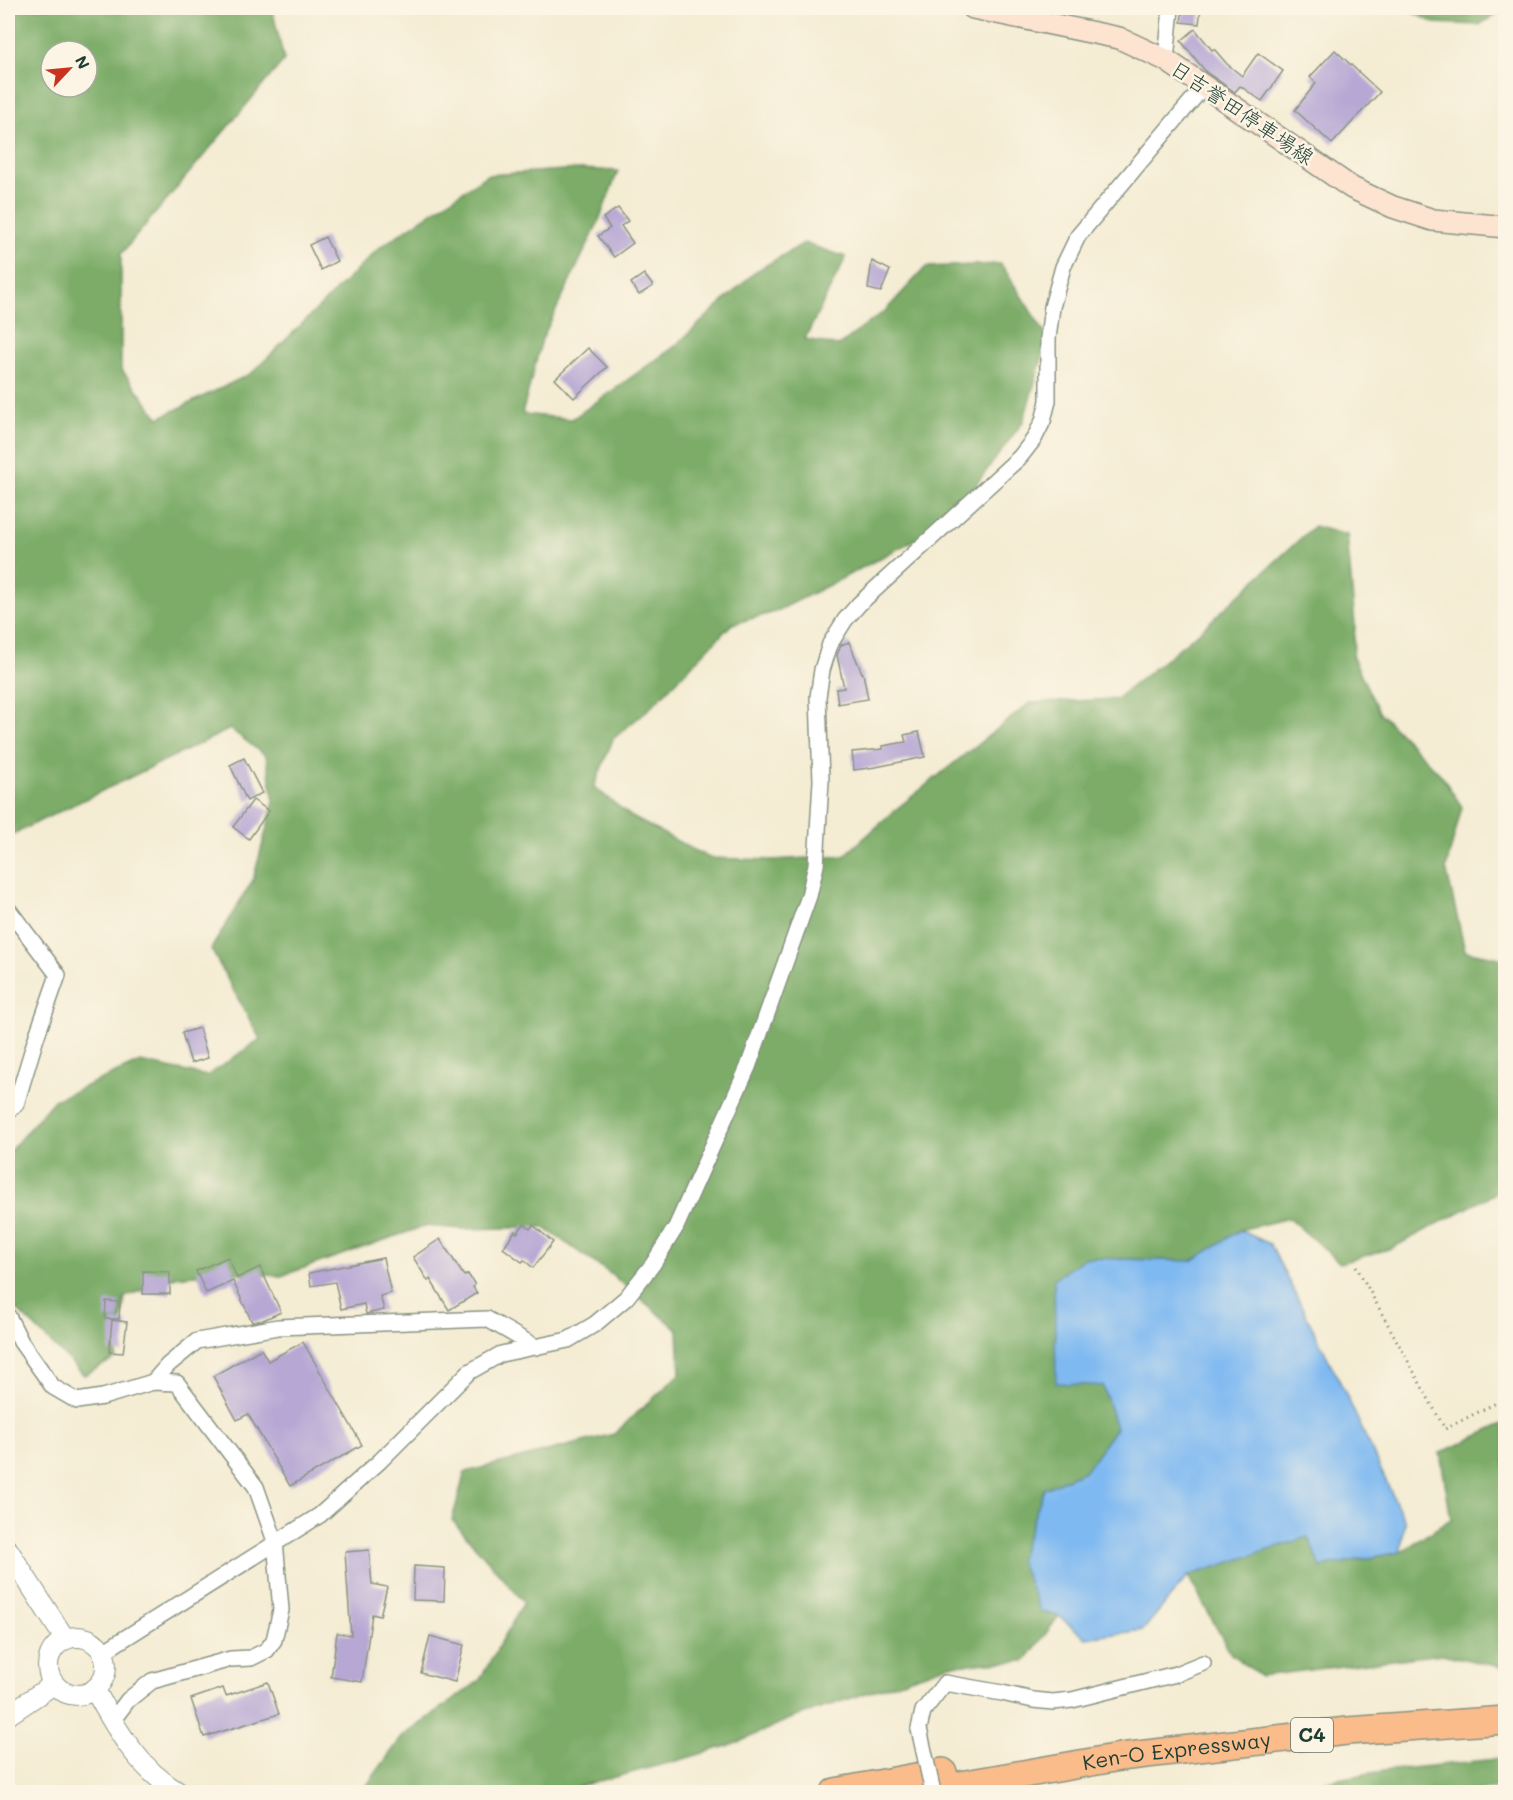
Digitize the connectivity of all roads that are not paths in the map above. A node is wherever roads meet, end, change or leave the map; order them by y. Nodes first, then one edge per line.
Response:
1 (973, 8) edge
2 (1171, 8) edge
3 (1166, 60) junction
4 (1204, 86) junction
5 (1506, 226) edge
6 (8, 909) edge
7 (8, 1111) edge
8 (8, 1316) edge
9 (536, 1347) junction
10 (153, 1382) junction
11 (275, 1541) junction
12 (8, 1550) edge
13 (65, 1639) junction
14 (103, 1652) junction
15 (1203, 1663) dead end
16 (54, 1684) junction
17 (94, 1690) junction
18 (8, 1716) edge
19 (1506, 1720) edge
20 (112, 1721) junction
21 (1119, 1757) junction
22 (178, 1792) edge
23 (835, 1792) edge
24 (920, 1792) edge
25 (933, 1792) edge

1 - 3 main road, 日吉誉田停車場線
2 - 3 street
3 - 4 main road, 日吉誉田停車場線
4 - 5 main road, 日吉誉田停車場線
4 - 9 street
6 - 7 street
8 - 10 street
9 - 10 street
9 - 11 street
10 - 11 street
11 - 14 street
11 - 20 street
12 - 13 street
13 - 14 street
13 - 16 street
14 - 17 street
15 - 25 street, bridge
16 - 17 street
16 - 18 street
17 - 20 street
19 - 21 highway, Ken-O Expressway / C4
20 - 22 street
21 - 23 highway
21 - 24 highway, Ken-O Expressway / C4

